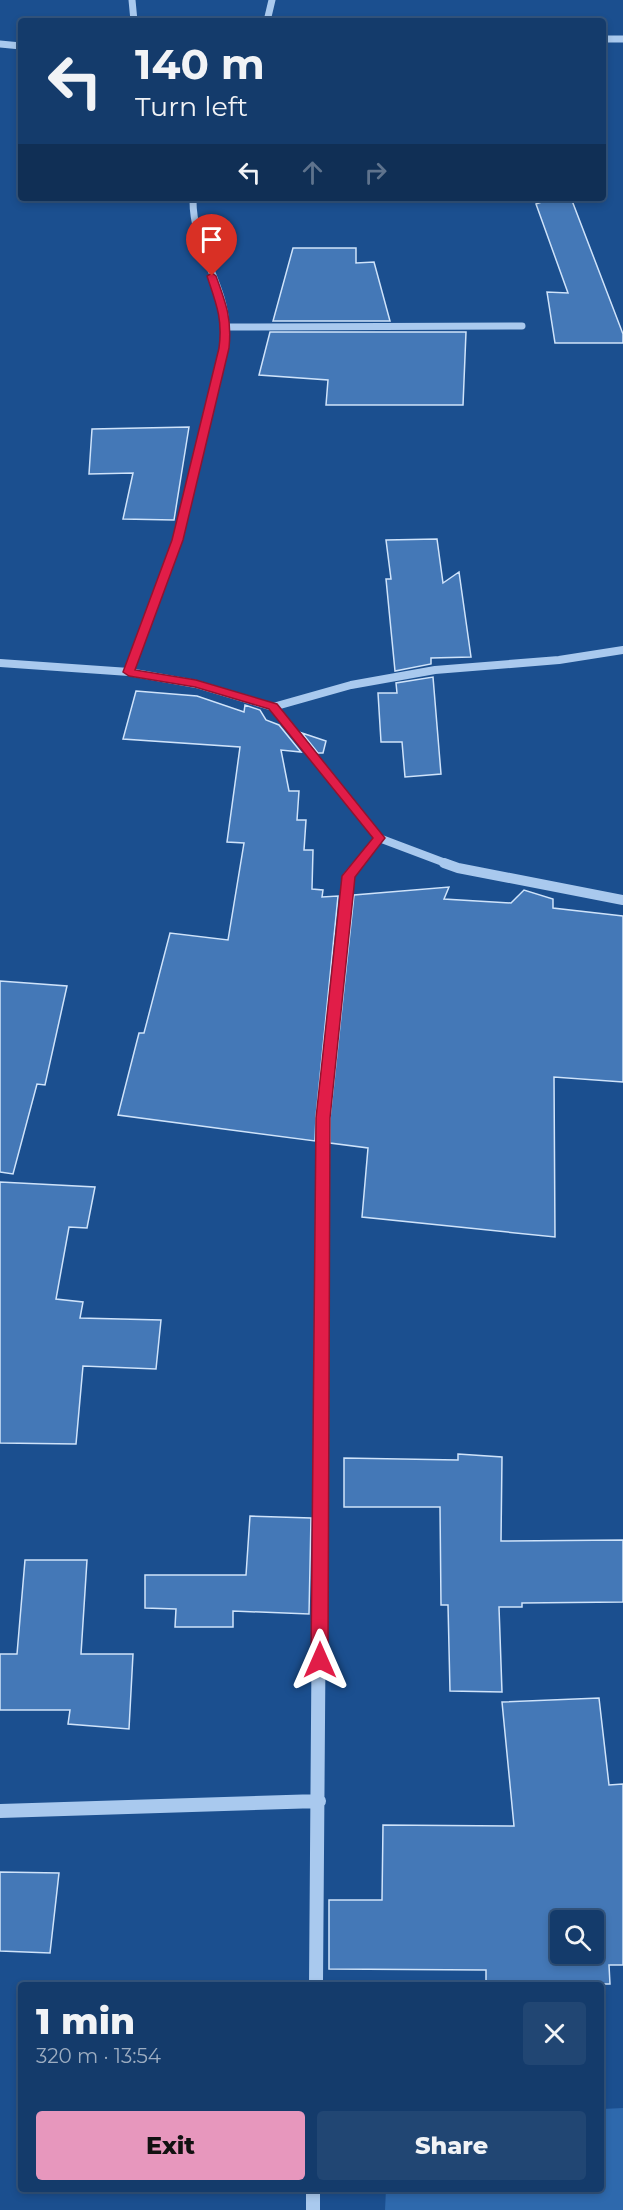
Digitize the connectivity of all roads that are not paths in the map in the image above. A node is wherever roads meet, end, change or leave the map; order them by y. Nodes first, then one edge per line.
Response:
1 (132, 0) edge
2 (272, 0) edge
3 (134, 18) edge
4 (268, 18) edge
5 (606, 39) edge
6 (623, 39) edge
7 (0, 44) edge
8 (18, 46) edge
9 (193, 201) edge
10 (522, 326) dead end
11 (227, 327) junction
12 (623, 650) edge
13 (0, 663) edge
14 (129, 672) junction
15 (273, 707) junction
16 (379, 838) junction
17 (623, 900) edge
18 (318, 1801) junction
19 (0, 1811) edge
20 (316, 1982) edge
21 (314, 2192) edge
22 (313, 2210) edge

1 - 3 street
2 - 4 street
5 - 6 street
7 - 8 street
9 - 11 street
10 - 11 street
11 - 14 street
12 - 15 street
13 - 14 street
14 - 15 street
15 - 16 street
16 - 17 street
16 - 18 street
18 - 19 street
18 - 20 street
21 - 22 street

